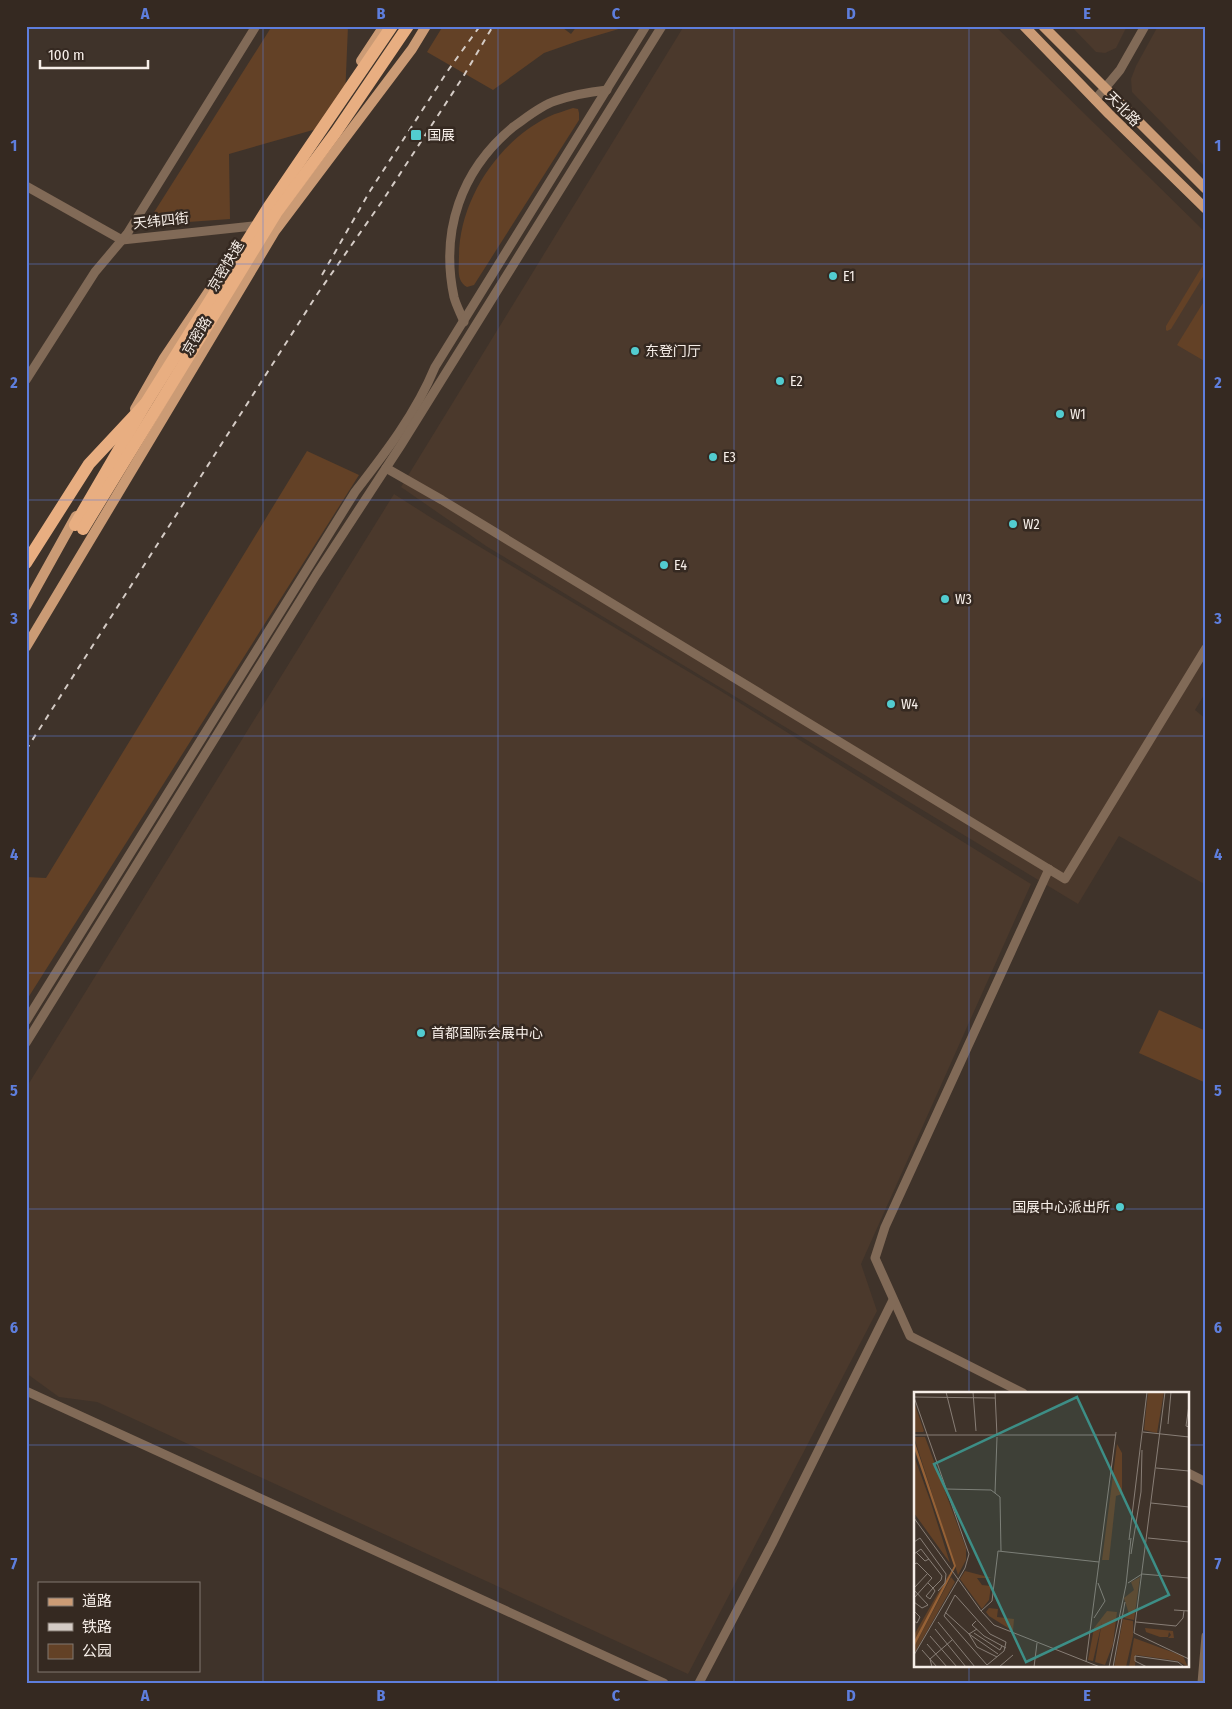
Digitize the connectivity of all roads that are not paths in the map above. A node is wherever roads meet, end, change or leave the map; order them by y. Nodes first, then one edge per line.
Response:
1 (256, 26) edge
2 (384, 26) edge
3 (392, 26) edge
4 (408, 26) edge
5 (426, 26) edge
6 (646, 26) edge
7 (662, 26) edge
8 (1024, 26) edge
9 (1043, 26) edge
10 (1145, 26) edge
11 (1104, 89) junction
12 (607, 90) junction
13 (1095, 100) junction
14 (26, 186) edge
15 (1206, 189) edge
16 (1206, 209) edge
17 (253, 226) junction
18 (122, 240) junction
19 (464, 322) junction
20 (26, 380) edge
21 (146, 403) junction
22 (386, 468) junction
23 (26, 563) edge
24 (26, 606) edge
25 (26, 646) edge
26 (1206, 648) edge
27 (1049, 869) junction
28 (26, 1021) edge
29 (26, 1043) edge
30 (893, 1300) junction
31 (26, 1391) edge
32 (1021, 1392) edge
33 (1190, 1475) edge
34 (1206, 1482) edge
35 (1206, 1636) edge
36 (664, 1683) edge
37 (699, 1683) edge
38 (1202, 1683) edge

1 - 18 street
2 - 17 main road, 京密路
3 - 21 highway, 京密快速
4 - 21 highway, 京密快速, bridge
5 - 25 main road, 京密路
6 - 12 street
7 - 22 street
8 - 13 main road, 天北路
9 - 11 main road, 天北路
10 - 11 street
11 - 13 street
11 - 15 main road, 天北路
12 - 19 street
12 - 19 street
13 - 16 main road, 天北路
14 - 18 street, 天纬四街
17 - 18 street, 天纬四街
17 - 24 main road, 京密路
18 - 20 street
19 - 28 street
21 - 23 highway, bridge
22 - 27 street
22 - 29 street
26 - 27 street
27 - 30 street
30 - 32 street
30 - 37 street
31 - 36 street
33 - 34 street
35 - 38 street

